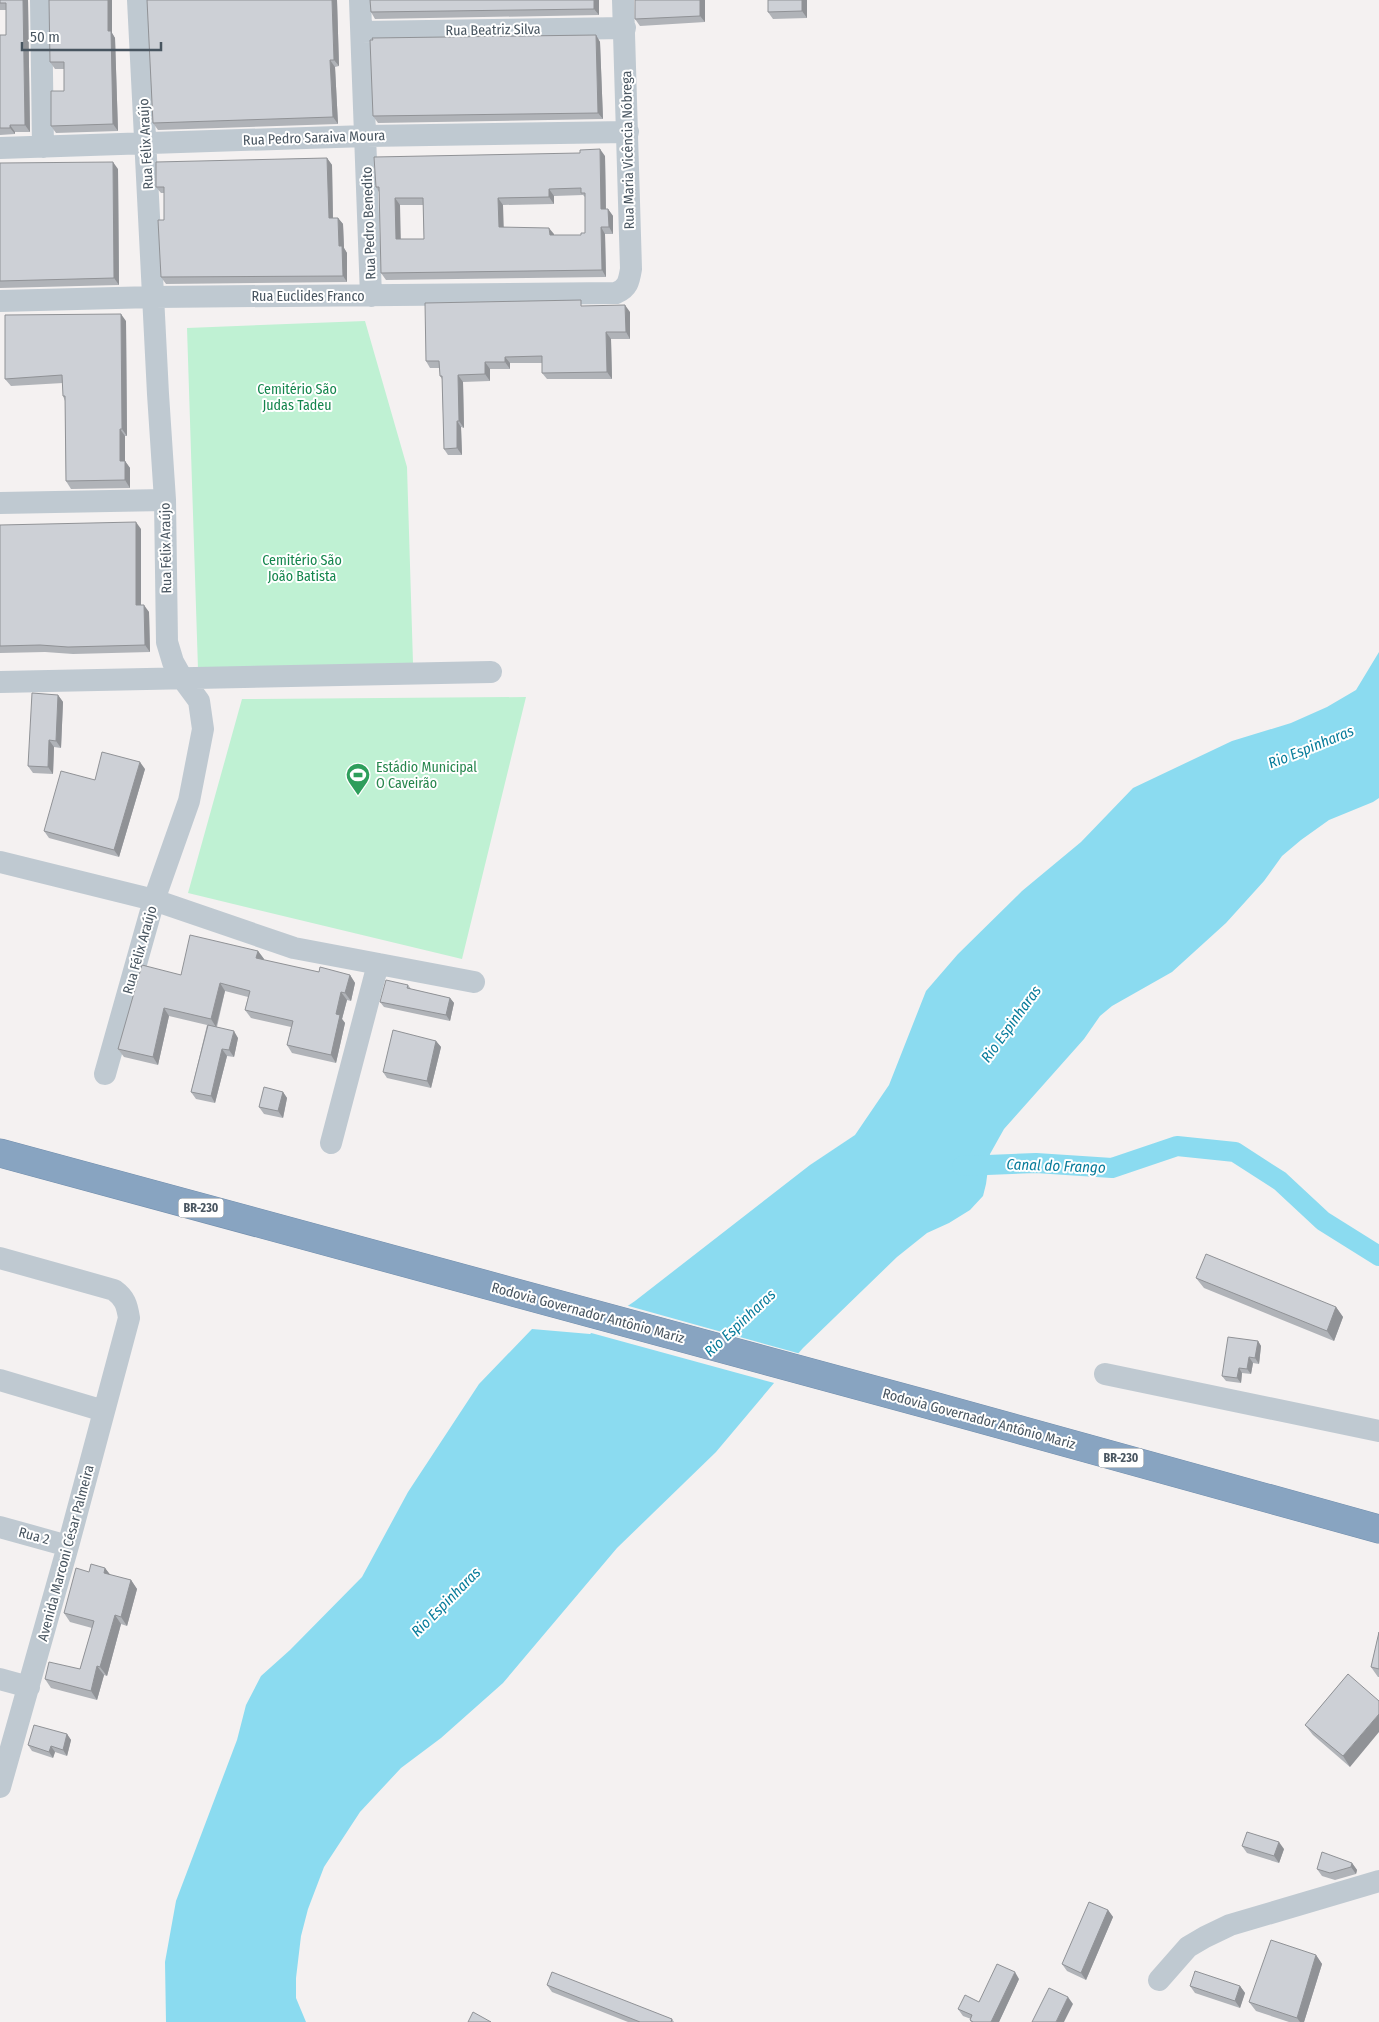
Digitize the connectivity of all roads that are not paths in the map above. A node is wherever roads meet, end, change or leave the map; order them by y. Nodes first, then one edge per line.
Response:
1 (41, 0) edge
2 (138, 0) edge
3 (360, 0) edge
4 (623, 0) edge
5 (624, 28) junction
6 (362, 32) junction
7 (628, 132) junction
8 (366, 136) junction
9 (146, 144) junction
10 (43, 147) junction
11 (0, 148) edge
12 (616, 293) joint
13 (371, 296) junction
14 (154, 297) junction
15 (0, 301) edge
16 (165, 500) junction
17 (0, 503) edge
18 (491, 672) dead end
19 (182, 678) junction
20 (0, 682) edge
21 (0, 862) edge
22 (154, 900) junction
23 (378, 964) junction
24 (474, 982) dead end
25 (105, 1074) dead end
26 (331, 1142) dead end
27 (0, 1153) edge
28 (0, 1258) edge
29 (1105, 1374) dead end
30 (0, 1380) edge
31 (104, 1411) junction
32 (1379, 1431) edge
33 (0, 1527) edge
34 (1379, 1529) edge
35 (68, 1546) junction
36 (0, 1679) edge
37 (29, 1687) junction
38 (0, 1788) edge
39 (1379, 1881) edge
40 (1159, 1980) dead end

1 - 10 street
2 - 9 street, Rua Félix Araújo
3 - 6 street, Rua Pedro Benedito
4 - 5 street, Rua Maria Vicência Nóbrega
5 - 6 street, Rua Beatriz Silva
5 - 7 street, Rua Maria Vicência Nóbrega
6 - 8 street, Rua Pedro Benedito
7 - 8 street, Rua Pedro Saraiva Moura
7 - 12 street, Rua Maria Vicência Nóbrega
8 - 9 street, Rua Pedro Saraiva Moura
8 - 13 street, Rua Pedro Benedito
9 - 10 street, Rua Pedro Saraiva Moura
9 - 14 street, Rua Félix Araújo
10 - 11 street, Rua Pedro Saraiva Moura
12 - 13 street, Rua Euclides Franco
13 - 14 street, Rua Euclides Franco
14 - 15 street, Rua Euclides Franco
14 - 16 street, Rua Félix Araújo
16 - 17 street
16 - 19 street, Rua Félix Araújo
18 - 19 street
19 - 20 street
19 - 22 street, Rua Félix Araújo
21 - 22 street
22 - 23 street
22 - 25 street, Rua Félix Araújo
23 - 24 street
23 - 26 street
27 - 34 highway, Rodovia Governador Antônio Mariz / BR-230
28 - 31 street, Avenida Marconi César Palmeira
29 - 32 street
30 - 31 street
31 - 35 street, Avenida Marconi César Palmeira
33 - 35 street, Rua 2
35 - 37 street, Avenida Marconi César Palmeira
36 - 37 street
37 - 38 street, Avenida Marconi César Palmeira
39 - 40 street

